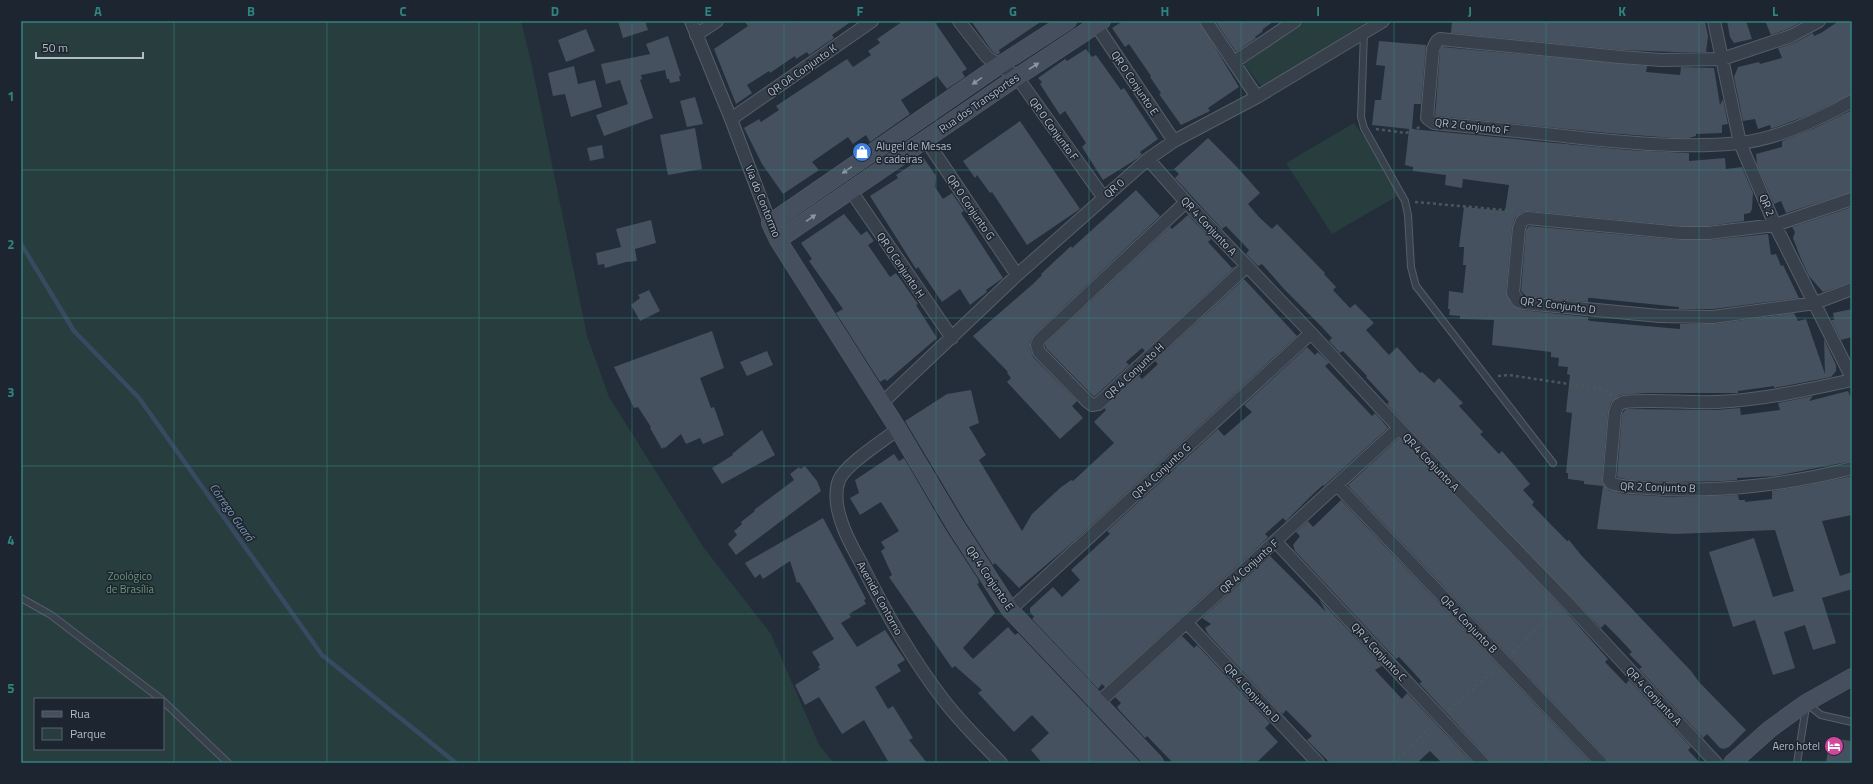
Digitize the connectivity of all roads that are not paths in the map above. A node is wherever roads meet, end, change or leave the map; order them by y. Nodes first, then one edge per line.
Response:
1 (691, 21) edge
2 (716, 21) edge
3 (872, 21) edge
4 (959, 21) edge
5 (1206, 21) edge
6 (1295, 21) edge
7 (1383, 21) edge
8 (1714, 21) edge
9 (1819, 21) edge
10 (1065, 22) edge
11 (1099, 23) edge
12 (1364, 32) junction
13 (696, 35) junction
14 (1722, 59) junction
15 (1234, 62) junction
16 (998, 66) junction
17 (1017, 77) junction
18 (1257, 97) junction
19 (1852, 101) edge
20 (731, 119) junction
21 (926, 140) junction
22 (1174, 141) junction
23 (1740, 143) junction
24 (1148, 159) junction
25 (851, 191) junction
26 (1104, 198) junction
27 (1852, 200) edge
28 (1186, 202) junction
29 (770, 223) junction
30 (1776, 225) junction
31 (778, 240) junction
32 (1247, 266) junction
33 (1017, 275) junction
34 (1852, 289) edge
35 (1815, 303) junction
36 (1311, 332) junction
37 (952, 338) junction
38 (1852, 379) edge
39 (881, 404) junction
40 (1399, 428) junction
41 (898, 429) junction
42 (1553, 463) dead end
43 (1852, 468) edge
44 (1337, 485) junction
45 (1276, 542) junction
46 (21, 598) edge
47 (1010, 610) junction
48 (1186, 622) junction
49 (1852, 677) edge
50 (159, 698) edge
51 (164, 702) edge
52 (1098, 703) junction
53 (1806, 703) junction
54 (1852, 722) edge
55 (228, 763) edge
56 (1001, 763) edge
57 (1155, 763) edge
58 (1318, 763) edge
59 (1483, 763) edge
60 (1601, 763) edge
61 (1716, 763) edge
62 (1732, 763) edge
63 (1797, 763) edge

1 - 13 street, Via do Contormo
2 - 13 street
3 - 20 street, QR 0A Conjunto K
4 - 16 street, QR 0 Conjunto F
5 - 15 street
6 - 15 street
7 - 12 street, QR 0
8 - 14 street, QR 2
9 - 14 street
10 - 16 street, Rua dos Transportes
17 -> 11 street, Rua dos Transportes
11 - 22 street, QR 0 Conjunto E
12 - 18 street, QR 0
12 - 42 lane
13 - 20 street, Via do Contormo
14 - 23 street, QR 2
14 - 23 street, QR 2 Conjunto F
15 - 18 street
16 - 17 street, QR 0 Conjunto F
16 -> 29 street, Rua dos Transportes
17 - 21 street, Rua dos Transportes
17 - 26 street, QR 0 Conjunto F
18 - 22 street, QR 0
19 - 23 street, QR 2 Conjunto F
20 - 29 street, Via do Contormo
21 - 25 street, Rua dos Transportes
21 - 33 street, QR 0 Conjunto G
22 - 24 street, QR 0
23 - 30 street, QR 2
24 - 26 street, QR 0
24 - 28 street, QR 4 Conjunto A
31 -> 25 street, Rua dos Transportes
25 - 37 street, QR 0 Conjunto H
26 - 33 street, QR 0
27 - 30 street
28 - 32 street, QR 4 Conjunto A
28 - 32 street, QR 4 Conjunto H
29 - 31 street, Via do Contormo
30 - 35 street, QR 2
30 - 35 street, QR 2 Conjunto D
31 - 39 street, Via do Contormo
32 - 36 street, QR 4 Conjunto A
33 - 37 street, QR 0
34 - 35 street
35 - 38 street, QR 2
36 - 40 street, QR 4 Conjunto A
36 - 47 street, QR 4 Conjunto G
37 - 39 street, QR 0
38 - 43 street, QR 2 Conjunto B
39 - 41 street, Via do Contormo
40 - 44 street, QR 4 Conjunto F
40 - 61 street, QR 4 Conjunto A
41 - 47 street, QR 4 Conjunto E
41 - 56 street, Avenida Contorno
44 - 45 street, QR 4 Conjunto F
44 - 60 street, QR 4 Conjunto B
45 - 48 street, QR 4 Conjunto F
45 - 59 street, QR 4 Conjunto C
46 - 50 lane
47 - 52 street, QR 4 Conjunto E
48 - 52 street, QR 4 Conjunto F
48 - 58 street, QR 4 Conjunto D
49 - 53 street
51 - 55 lane
52 - 57 street, QR 4 Conjunto E
53 - 54 lane
53 - 62 street
53 - 63 lane

